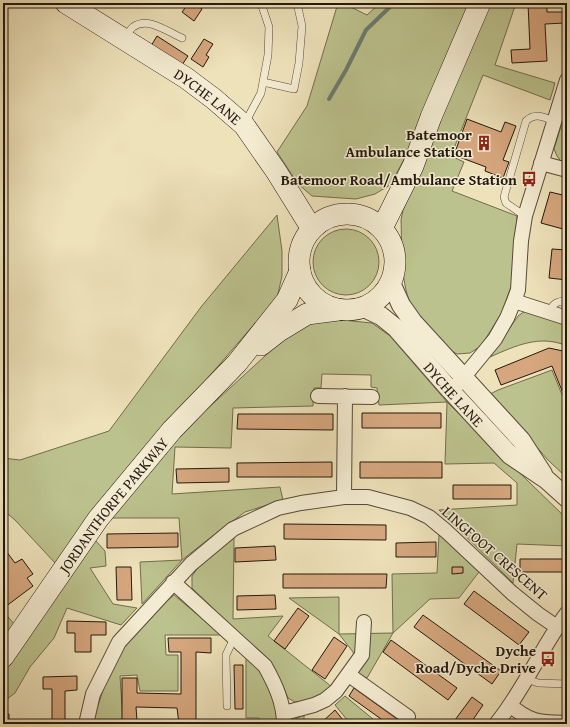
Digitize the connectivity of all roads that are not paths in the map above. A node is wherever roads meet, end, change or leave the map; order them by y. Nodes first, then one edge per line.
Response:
1 (66, 3) edge
2 (261, 3) edge
3 (297, 3) edge
4 (480, 3) edge
5 (182, 38) dead end
6 (124, 39) junction
7 (567, 80) edge
8 (263, 82) junction
9 (554, 121) junction
10 (244, 124) junction
11 (541, 162) junction
12 (567, 170) edge
13 (525, 216) junction
14 (382, 228) junction
15 (312, 229) junction
16 (300, 271) junction
17 (391, 283) junction
18 (514, 301) junction
19 (567, 301) edge
20 (362, 307) junction
21 (338, 310) junction
22 (548, 311) junction
23 (567, 318) edge
24 (237, 363) junction
25 (464, 378) junction
26 (451, 391) junction
27 (318, 396) dead end
28 (345, 396) junction
29 (372, 397) dead end
30 (547, 480) junction
31 (344, 497) junction
32 (567, 498) edge
33 (173, 582) junction
34 (567, 613) edge
35 (364, 622) dead end
36 (557, 626) junction
37 (234, 638) junction
38 (3, 657) edge
39 (349, 675) junction
40 (527, 679) junction
41 (567, 684) edge
42 (510, 705) junction
43 (227, 706) dead end
44 (408, 717) dead end
45 (284, 718) edge
46 (567, 723) edge
47 (86, 724) edge
48 (496, 724) edge

1 - 6 main road, DYCHE LANE
2 - 8 lane
3 - 8 lane
4 - 14 main road
5 - 6 lane
6 - 10 main road, DYCHE LANE
7 - 9 street
8 - 10 lane
9 - 11 street
9 - 13 lane
10 - 15 main road, DYCHE LANE
11 - 12 street
11 - 13 street
13 - 18 street
14 - 15 main road
14 - 17 main road
15 - 16 main road
16 - 21 main road
16 - 24 main road, JORDANTHORPE PARKWAY
17 - 20 main road
17 - 25 street, DYCHE LANE
18 - 22 street
18 - 25 street
19 - 22 lane
20 - 21 main road
20 - 26 street, DYCHE LANE
21 - 24 main road, JORDANTHORPE PARKWAY
22 - 23 street
24 - 38 main road, JORDANTHORPE PARKWAY
25 - 26 street
25 - 30 street, DYCHE LANE
26 - 30 street, DYCHE LANE
27 - 28 street
28 - 29 street
28 - 31 street
30 - 32 street, DYCHE LANE
31 - 33 street, LINGFOOT CRESCENT
31 - 36 street, LINGFOOT CRESCENT
33 - 37 street
33 - 47 street, LINGFOOT CRESCENT
34 - 36 street
35 - 39 street
36 - 40 street
37 - 43 lane
37 - 45 street
39 - 44 street
39 - 45 street
40 - 41 lane
40 - 42 street
42 - 46 street
42 - 48 street

